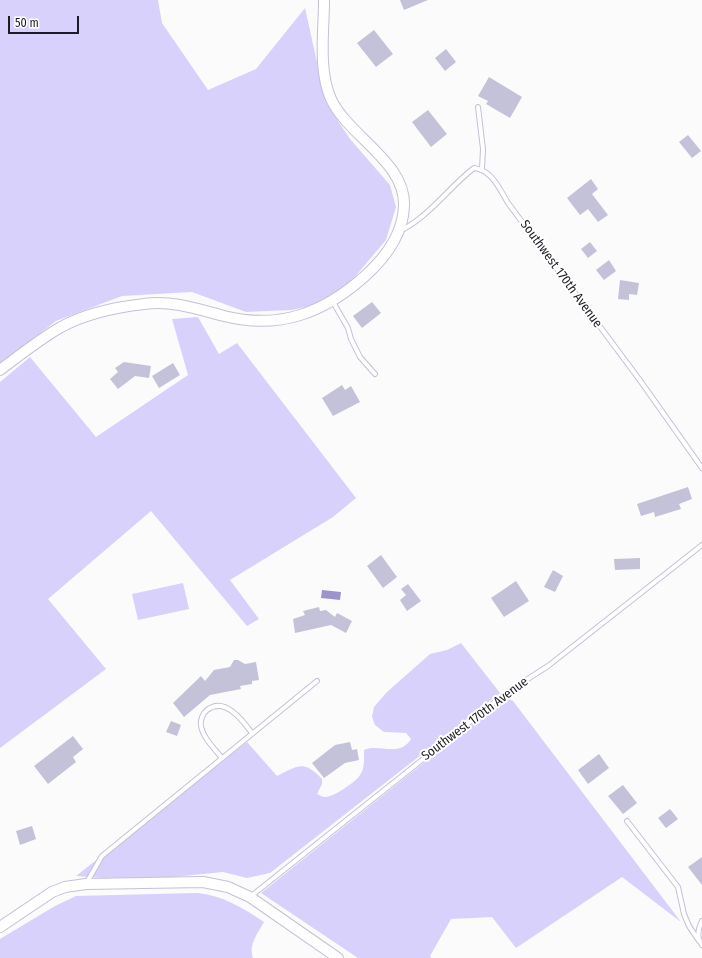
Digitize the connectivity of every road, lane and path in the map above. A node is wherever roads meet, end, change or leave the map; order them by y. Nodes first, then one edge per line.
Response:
1 (324, 0) edge
2 (478, 107) dead end
3 (482, 169) junction
4 (398, 232) junction
5 (333, 302) junction
6 (0, 370) edge
7 (375, 374) dead end
8 (702, 468) edge
9 (702, 545) edge
10 (317, 681) dead end
11 (252, 733) junction
12 (222, 758) junction
13 (627, 821) dead end
14 (86, 884) junction
15 (250, 897) junction
16 (702, 921) edge
17 (0, 927) edge
18 (699, 941) junction
19 (702, 945) edge
20 (338, 958) edge

1 - 4 street
2 - 3 lane
3 - 4 lane
3 - 8 lane, Southwest 170th Avenue
4 - 5 street
5 - 6 street
5 - 7 lane
9 - 15 lane, Southwest 170th Avenue
10 - 11 lane
11 - 12 lane
11 - 12 lane
12 - 14 lane
13 - 18 lane
14 - 15 street
14 - 17 street
15 - 20 street
16 - 18 lane
18 - 19 lane

